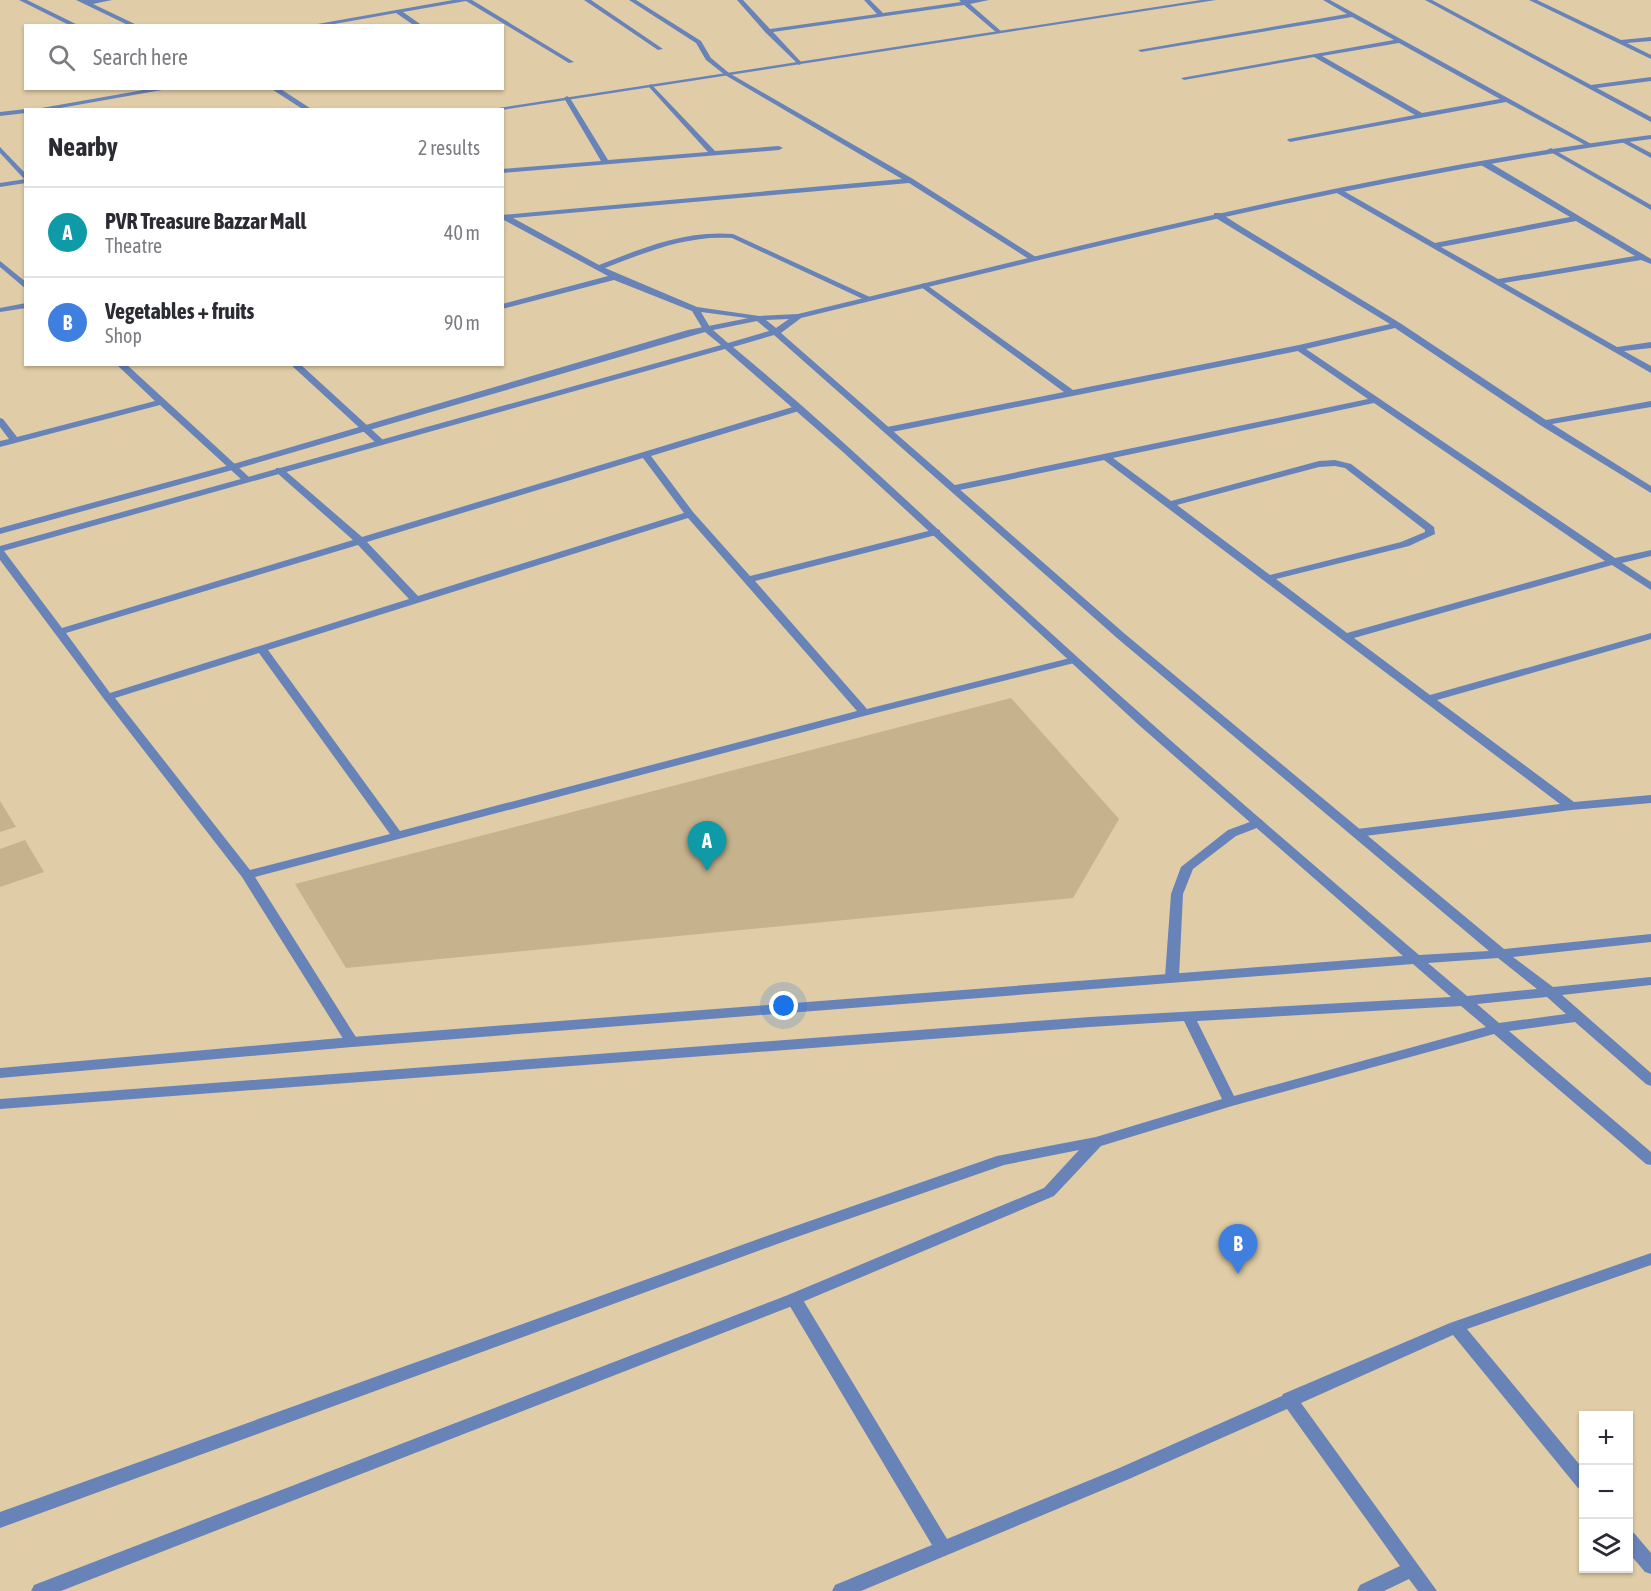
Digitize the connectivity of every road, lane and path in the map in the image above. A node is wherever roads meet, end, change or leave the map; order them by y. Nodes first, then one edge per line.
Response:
1 (22, 0) edge
2 (109, 0) edge
3 (466, 0) edge
4 (587, 0) edge
5 (632, 0) edge
6 (740, 0) edge
7 (867, 0) edge
8 (986, 0) edge
9 (1213, 0) edge
10 (1326, 0) edge
11 (1428, 0) edge
12 (1532, 0) edge
13 (964, 1) edge
14 (83, 2) edge
15 (397, 11) junction
16 (881, 14) junction
17 (1353, 15) junction
18 (73, 24) edge
19 (132, 24) edge
20 (321, 24) edge
21 (417, 24) edge
22 (767, 31) junction
23 (999, 33) junction
24 (1651, 39) edge
25 (1398, 41) junction
26 (1620, 43) junction
27 (660, 49) dead end
28 (1141, 50) dead end
29 (1315, 55) junction
30 (1651, 57) edge
31 (572, 62) dead end
32 (799, 63) junction
33 (727, 74) junction
34 (1184, 78) dead end
35 (1651, 79) edge
36 (651, 86) junction
37 (1590, 87) junction
38 (158, 90) edge
39 (276, 90) edge
40 (567, 98) junction
41 (1505, 100) junction
42 (45, 108) edge
43 (307, 108) edge
44 (501, 108) edge
45 (24, 111) edge
46 (0, 114) edge
47 (1420, 115) junction
48 (1651, 120) edge
49 (1651, 137) edge
50 (1290, 140) dead end
51 (1624, 141) junction
52 (1590, 145) junction
53 (778, 148) dead end
54 (0, 149) edge
55 (1551, 150) junction
56 (714, 154) junction
57 (1651, 156) edge
58 (606, 163) junction
59 (1484, 163) junction
60 (504, 171) edge
61 (910, 181) junction
62 (24, 182) edge
63 (0, 185) edge
64 (1339, 192) junction
65 (1651, 208) edge
66 (1216, 215) junction
67 (504, 217) edge
68 (504, 218) edge
69 (1577, 218) junction
70 (1433, 246) junction
71 (1035, 259) junction
72 (1647, 259) edge
73 (0, 263) edge
74 (598, 268) junction
75 (615, 277) junction
76 (1496, 282) junction
77 (24, 284) edge
78 (924, 285) junction
79 (868, 298) junction
80 (24, 304) edge
81 (504, 306) edge
82 (695, 309) junction
83 (0, 310) edge
84 (798, 316) junction
85 (759, 318) junction
86 (1397, 325) junction
87 (707, 329) junction
88 (776, 332) junction
89 (1651, 345) edge
90 (727, 346) junction
91 (1299, 348) junction
92 (1615, 350) junction
93 (122, 366) edge
94 (296, 366) edge
95 (1651, 370) edge
96 (1072, 394) junction
97 (1376, 400) junction
98 (161, 402) junction
99 (1651, 404) edge
100 (799, 408) junction
101 (0, 421) edge
102 (1543, 423) junction
103 (365, 429) junction
104 (887, 429) junction
105 (15, 440) junction
106 (379, 441) junction
107 (0, 444) edge
108 (646, 455) junction
109 (1105, 456) junction
110 (233, 467) junction
111 (279, 470) junction
112 (246, 479) junction
113 (955, 488) junction
114 (1651, 490) edge
115 (1171, 504) junction
116 (690, 514) junction
117 (0, 531) edge
118 (936, 532) junction
119 (359, 540) junction
120 (0, 551) edge
121 (1651, 553) edge
122 (1615, 561) junction
123 (1269, 578) junction
124 (748, 580) junction
125 (1651, 587) edge
126 (415, 599) junction
127 (59, 632) junction
128 (1347, 636) junction
129 (1651, 636) edge
130 (261, 648) junction
131 (1074, 660) junction
132 (108, 697) junction
133 (1430, 698) junction
134 (864, 712) junction
135 (1651, 799) edge
136 (1571, 806) junction
137 (1258, 823) junction
138 (1357, 833) junction
139 (397, 836) junction
140 (247, 875) junction
141 (1651, 938) edge
142 (1501, 954) junction
143 (1416, 961) junction
144 (1172, 977) junction
145 (1651, 981) edge
146 (1550, 992) junction
147 (1465, 1001) junction
148 (1578, 1017) junction
149 (1190, 1018) junction
150 (1497, 1028) junction
151 (352, 1042) junction
152 (0, 1073) edge
153 (1651, 1080) edge
154 (1230, 1101) junction
155 (0, 1104) edge
156 (1096, 1142) junction
157 (1651, 1160) edge
158 (1651, 1259) edge
159 (794, 1299) junction
160 (1456, 1327) junction
161 (1289, 1399) junction
162 (1579, 1477) edge
163 (0, 1520) edge
164 (1633, 1543) edge
165 (943, 1548) junction
166 (1651, 1566) edge
167 (1411, 1569) junction
168 (40, 1591) edge
169 (841, 1591) edge
170 (1366, 1591) edge
171 (1428, 1591) edge

1 - 18 street
2 - 14 street
3 - 15 street
3 - 31 street
4 - 27 street
5 - 33 street
6 - 22 street
7 - 16 street
8 - 13 street
9 - 23 street
10 - 17 street
11 - 37 street
12 - 26 street
13 - 16 street
13 - 23 street
14 - 19 street
15 - 20 street
15 - 21 street
16 - 22 street
17 - 25 street
17 - 28 street
22 - 32 street
23 - 32 street
24 - 26 street
25 - 29 street
25 - 41 street
26 - 30 street
29 - 34 street
29 - 47 street
32 - 33 street
33 - 36 street
33 - 61 street
35 - 37 street
36 - 40 street
36 - 56 street
37 - 48 street
38 - 42 street
39 - 43 street
40 - 44 street
40 - 58 street
41 - 47 street
41 - 52 street
45 - 46 street
47 - 50 street
49 - 51 street
51 - 52 street
51 - 57 street
52 - 55 street
53 - 56 street
54 - 62 street
55 - 59 street
55 - 65 street
56 - 58 street
58 - 60 street
59 - 64 street
59 - 69 street
61 - 67 street
61 - 71 street
62 - 63 street
64 - 66 street
64 - 70 street
66 - 71 street
66 - 86 street
68 - 74 street
69 - 70 street
69 - 72 street
70 - 76 street
71 - 78 street
72 - 76 street
73 - 77 street
74 - 75 street
74 - 79 street
75 - 81 street
75 - 82 street
76 - 92 street
78 - 79 street
78 - 96 street
79 - 84 street
80 - 83 street
82 - 85 street
82 - 87 street
84 - 85 street
84 - 88 street
85 - 87 street
85 - 88 street
86 - 91 street
86 - 102 street
87 - 90 street
87 - 103 street
88 - 90 street
88 - 104 street
89 - 92 street
90 - 100 street
90 - 106 street
91 - 96 street
91 - 97 street
92 - 95 street
93 - 98 street
94 - 103 street
96 - 104 street
97 - 109 street
97 - 122 street
98 - 105 street
98 - 110 street
99 - 102 street
100 - 108 street
100 - 118 street
101 - 105 street
102 - 114 street
103 - 106 street
103 - 110 street
104 - 113 street
105 - 107 street
106 - 111 street
108 - 116 street
108 - 119 street
109 - 113 street
109 - 115 street
110 - 112 street
110 - 117 street
111 - 112 street
111 - 119 street
112 - 120 street
113 - 138 street
115 - 123 street
115 - 123 street
116 - 124 street
116 - 126 street
118 - 124 street
118 - 131 street
119 - 126 street
119 - 127 street
120 - 127 street
121 - 122 street
122 - 125 street
122 - 128 street
123 - 128 street
124 - 134 street
126 - 130 street
127 - 132 street
128 - 133 street
129 - 133 street
130 - 132 street
130 - 139 street
131 - 134 street
131 - 137 street
132 - 140 street
133 - 136 street
134 - 139 street
135 - 136 street
136 - 138 street
137 - 143 street
137 - 144 street
138 - 142 street
139 - 140 street
140 - 151 street
141 - 142 street
142 - 143 street
142 - 146 street
143 - 144 street
143 - 147 street
144 - 151 street
145 - 146 street
146 - 147 street
146 - 148 street
147 - 149 street
147 - 150 street
148 - 150 street
148 - 153 street
149 - 154 street
149 - 155 street
150 - 154 street
150 - 157 street
151 - 152 street
154 - 156 street
156 - 159 street
156 - 163 street
158 - 160 street
159 - 165 street
159 - 168 street
160 - 161 street
160 - 162 street
161 - 165 street
161 - 167 street
164 - 166 street
165 - 169 street
167 - 170 street
167 - 171 street

